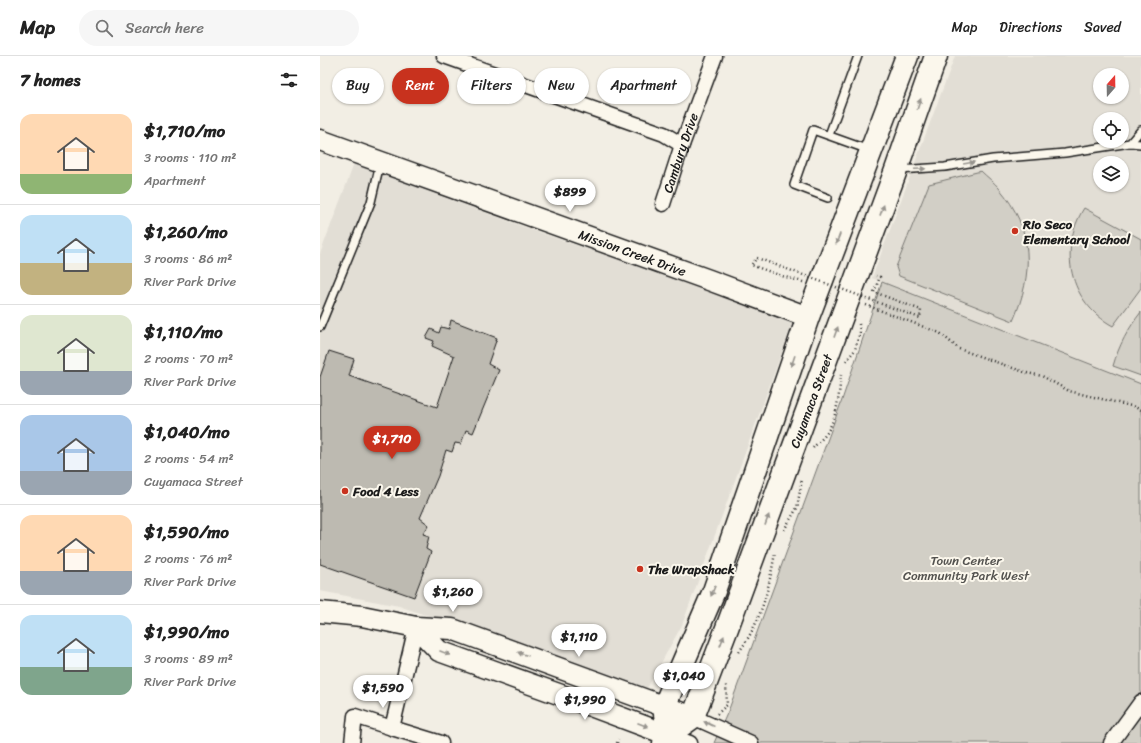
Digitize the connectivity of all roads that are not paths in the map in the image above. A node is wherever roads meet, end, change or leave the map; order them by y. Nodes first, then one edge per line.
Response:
1 (444, 56) edge
2 (715, 56) edge
3 (858, 56) edge
4 (907, 56) edge
5 (936, 56) edge
6 (879, 130) junction
7 (1141, 130) edge
8 (828, 135) junction
9 (320, 140) edge
10 (906, 141) junction
11 (1130, 143) junction
12 (1141, 144) edge
13 (682, 145) junction
14 (871, 151) junction
15 (381, 162) junction
16 (896, 170) junction
17 (828, 198) dead end
18 (663, 204) dead end
19 (808, 317) junction
20 (320, 327) edge
21 (320, 612) edge
22 (416, 627) junction
23 (1141, 702) edge
24 (664, 707) junction
25 (702, 717) junction
26 (392, 728) junction
27 (666, 739) edge
28 (352, 743) edge
29 (441, 743) edge
30 (690, 743) edge
31 (751, 743) edge
32 (1111, 743) edge

1 - 13 street
2 - 13 street, Cambury Drive
3 - 8 lane
4 - 6 main road
10 -> 5 main road, Cuyamaca Street
6 - 10 main road
6 - 14 main road
7 - 11 lane
8 - 14 lane
8 - 17 lane
9 - 15 street, Mission Creek Drive
10 - 16 main road, Cuyamaca Street
11 - 12 lane
16 -> 11 lane
13 - 18 street, Cambury Drive
14 -> 19 main road
15 - 19 street, Mission Creek Drive
15 - 20 lane
25 -> 16 main road, Cuyamaca Street
19 -> 24 main road
21 - 22 street
24 -> 22 street
22 - 26 street
22 -> 27 street
23 - 32 street
24 - 25 street
24 - 27 main road
25 - 27 main road
31 -> 25 street
26 - 28 street
26 - 29 street
27 - 30 street

